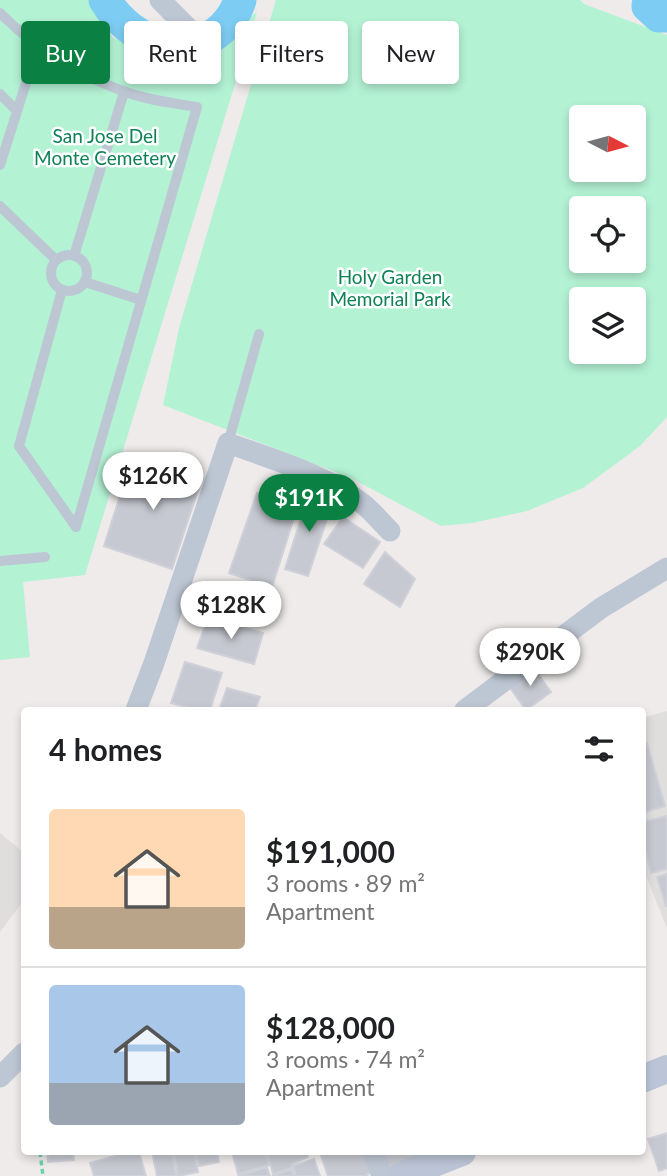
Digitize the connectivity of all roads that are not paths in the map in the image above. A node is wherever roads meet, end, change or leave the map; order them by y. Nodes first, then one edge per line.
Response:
1 (160, 0) edge
2 (0, 13) edge
3 (181, 21) edge
4 (21, 33) edge
5 (26, 84) edge
6 (105, 84) edge
7 (124, 92) junction
8 (0, 94) edge
9 (17, 111) junction
10 (0, 165) edge
11 (0, 206) edge
12 (74, 256) junction
13 (56, 260) junction
14 (85, 282) junction
15 (62, 290) junction
16 (141, 300) junction
17 (259, 334) dead end
18 (228, 443) junction
19 (390, 531) dead end
20 (45, 557) dead end
21 (0, 561) edge
22 (667, 568) edge
23 (137, 707) edge
24 (469, 707) edge
25 (21, 1056) edge
26 (667, 1069) edge
27 (0, 1077) edge
28 (646, 1077) edge
29 (374, 1155) edge
30 (454, 1155) edge
31 (382, 1176) edge
32 (401, 1176) edge

1 - 3 street
2 - 4 lane
5 - 9 lane
6 - 7 lane
7 - 12 lane
7 - 16 lane
8 - 9 lane
9 - 10 lane
11 - 13 lane
12 - 13 lane
12 - 14 lane
13 - 15 lane
14 - 15 lane
14 - 16 lane
15 - 16 lane
17 - 18 lane
18 - 19 street
18 - 23 street
20 - 21 lane
22 - 24 street
25 - 27 street
26 - 28 main road
29 - 31 street
30 - 32 main road

